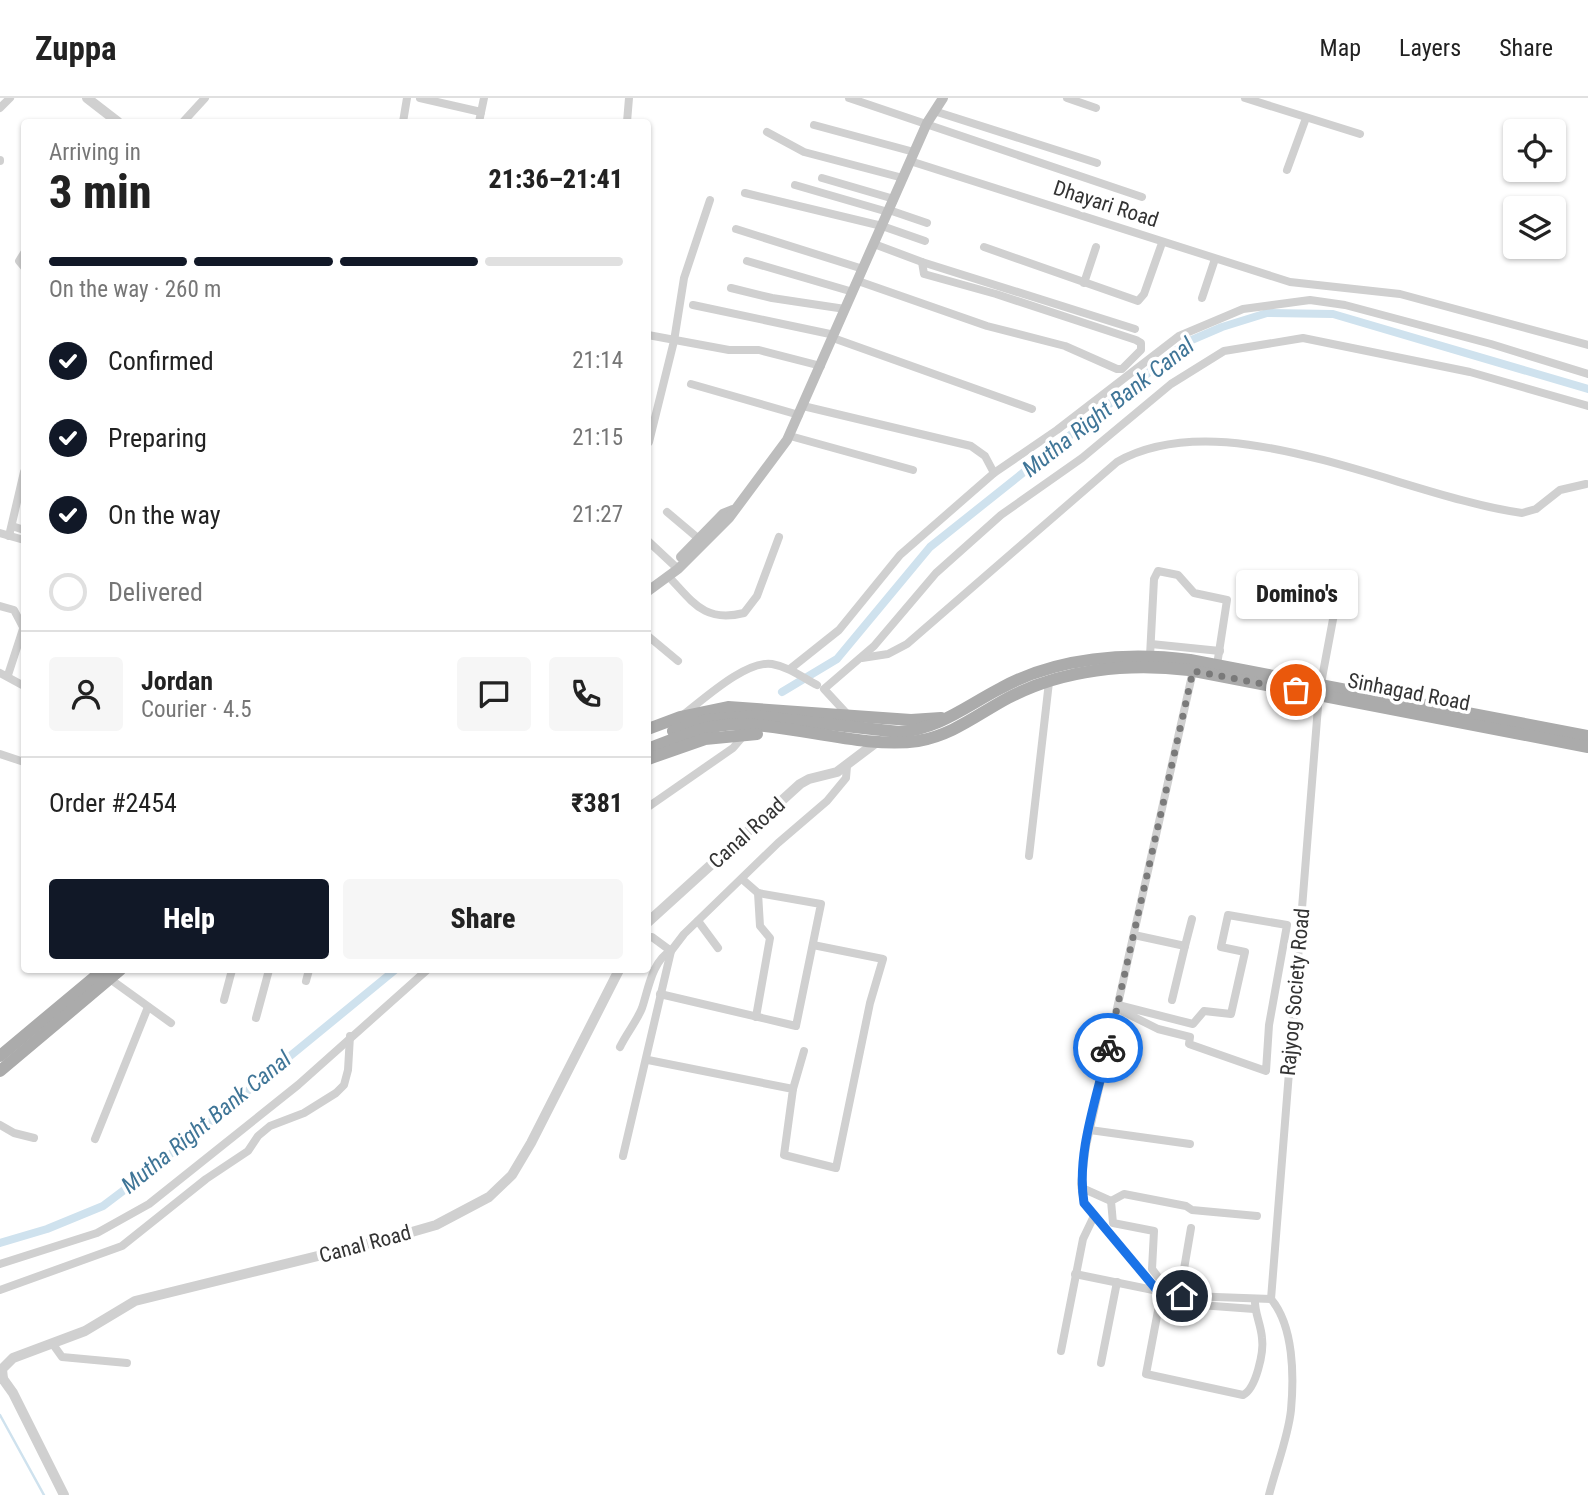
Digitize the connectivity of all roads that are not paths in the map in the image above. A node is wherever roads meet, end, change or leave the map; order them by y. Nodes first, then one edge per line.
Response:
1 (10, 98) edge
2 (87, 98) edge
3 (205, 98) edge
4 (407, 98) edge
5 (419, 98) edge
6 (484, 98) edge
7 (629, 98) edge
8 (849, 98) edge
9 (943, 98) edge
10 (1067, 98) edge
11 (1245, 98) edge
12 (0, 107) edge
13 (1096, 108) dead end
14 (934, 111) junction
15 (481, 112) junction
16 (1306, 118) junction
17 (110, 119) edge
18 (186, 119) edge
19 (404, 119) edge
20 (480, 119) edge
21 (627, 119) edge
22 (927, 123) junction
23 (814, 125) dead end
24 (767, 132) dead end
25 (1360, 134) dead end
26 (912, 157) junction
27 (1097, 163) dead end
28 (1287, 170) dead end
29 (822, 178) dead end
30 (902, 178) junction
31 (795, 185) dead end
32 (745, 193) dead end
33 (1142, 197) dead end
34 (894, 199) junction
35 (710, 200) dead end
36 (888, 211) junction
37 (926, 223) dead end
38 (882, 226) junction
39 (736, 229) dead end
40 (925, 241) dead end
41 (1162, 243) junction
42 (874, 244) junction
43 (984, 247) dead end
44 (1096, 247) dead end
45 (1215, 259) junction
46 (747, 261) dead end
47 (922, 262) junction
48 (863, 269) junction
49 (858, 281) junction
50 (1084, 283) junction
51 (731, 288) dead end
52 (853, 292) junction
53 (1202, 298) dead end
54 (693, 305) dead end
55 (845, 309) junction
56 (1135, 329) dead end
57 (651, 336) edge
58 (833, 338) junction
59 (674, 341) junction
60 (1588, 345) edge
61 (821, 366) junction
62 (1588, 374) edge
63 (691, 384) dead end
64 (651, 397) edge
65 (659, 400) junction
66 (1588, 406) edge
67 (1032, 409) dead end
68 (801, 411) junction
69 (651, 434) edge
70 (790, 436) junction
71 (913, 470) dead end
72 (993, 473) junction
73 (1586, 484) dead end
74 (21, 486) edge
75 (733, 510) junction
76 (667, 512) dead end
77 (12, 526) junction
78 (21, 529) edge
79 (0, 533) edge
80 (9, 536) junction
81 (779, 537) dead end
82 (21, 539) edge
83 (699, 539) junction
84 (651, 544) edge
85 (675, 566) junction
86 (668, 576) junction
87 (651, 581) edge
88 (651, 589) edge
89 (0, 606) edge
90 (1334, 614) dead end
91 (21, 623) edge
92 (21, 636) edge
93 (651, 638) edge
94 (1151, 650) junction
95 (1220, 651) junction
96 (860, 658) junction
97 (678, 661) dead end
98 (1217, 665) junction
99 (790, 669) junction
100 (1193, 671) junction
101 (4, 674) edge
102 (1049, 682) junction
103 (21, 685) edge
104 (820, 687) junction
105 (1320, 690) junction
106 (1447, 714) junction
107 (848, 715) junction
108 (957, 715) junction
109 (682, 727) junction
110 (651, 729) edge
111 (746, 733) junction
112 (1588, 736) edge
113 (861, 738) junction
114 (651, 740) edge
115 (878, 741) junction
116 (651, 747) edge
117 (1588, 747) edge
118 (0, 754) edge
119 (651, 758) edge
120 (21, 761) edge
121 (851, 763) junction
122 (651, 805) edge
123 (1029, 856) dead end
124 (742, 879) junction
125 (758, 893) junction
126 (651, 919) edge
127 (1192, 919) dead end
128 (698, 921) junction
129 (1134, 935) junction
130 (651, 937) edge
131 (813, 945) junction
132 (1185, 946) junction
133 (718, 948) dead end
134 (671, 951) junction
135 (111, 973) edge
136 (231, 973) edge
137 (268, 973) edge
138 (308, 973) edge
139 (424, 973) edge
140 (617, 973) edge
141 (306, 981) dead end
142 (660, 993) junction
143 (224, 1000) dead end
144 (1172, 1000) dead end
145 (148, 1007) junction
146 (1118, 1007) junction
147 (1159, 1015) junction
148 (755, 1017) junction
149 (256, 1018) dead end
150 (171, 1023) dead end
151 (1156, 1028) junction
152 (351, 1037) junction
153 (620, 1047) dead end
154 (804, 1051) dead end
155 (0, 1056) edge
156 (648, 1060) junction
157 (0, 1071) edge
158 (793, 1089) junction
159 (0, 1125) edge
160 (1090, 1130) junction
161 (34, 1138) dead end
162 (95, 1139) dead end
163 (1191, 1144) dead end
164 (623, 1156) dead end
165 (1082, 1188) junction
166 (1111, 1201) junction
167 (1094, 1216) junction
168 (1258, 1216) dead end
169 (1191, 1228) dead end
170 (0, 1264) edge
171 (1075, 1274) junction
172 (1117, 1282) junction
173 (0, 1290) edge
174 (1159, 1296) junction
175 (1255, 1299) junction
176 (1271, 1299) junction
177 (1203, 1301) junction
178 (1254, 1309) junction
179 (52, 1343) junction
180 (1060, 1351) dead end
181 (127, 1363) dead end
182 (1101, 1363) dead end
183 (1, 1379) edge
184 (64, 1495) edge
185 (1269, 1495) edge

1 - 12 street
2 - 17 street
3 - 18 street
4 - 19 street
5 - 15 street
6 - 15 street
7 - 21 street
8 - 22 street
9 - 14 main road
10 - 13 street
11 - 16 street
14 - 22 main road
14 - 27 street
15 - 20 street
16 - 25 street
16 - 28 street
22 - 26 main road
22 - 33 street
23 - 26 street, Dhayari Road
24 - 30 street
26 - 30 main road
26 - 41 street, Dhayari Road
29 - 34 street
30 - 34 main road
31 - 36 street
32 - 38 street
34 - 36 main road
35 - 59 street
36 - 37 street
36 - 38 main road
38 - 40 street
38 - 42 main road
39 - 48 street
41 - 45 street, Dhayari Road
41 - 50 street
42 - 47 street
42 - 48 main road
43 - 50 street
44 - 50 street
45 - 53 street
45 - 60 street, Dhayari Road
46 - 52 street
47 - 49 street
47 - 56 street
48 - 49 main road
49 - 52 main road
51 - 55 street
52 - 55 main road
54 - 58 street
55 - 58 main road
57 - 59 street
58 - 61 main road
58 - 67 street
59 - 61 street
59 - 65 street
61 - 68 main road
62 - 72 street
63 - 68 street
64 - 65 street
65 - 69 street
66 - 96 street
68 - 70 main road
68 - 72 street
70 - 71 street
70 - 75 main road
72 - 99 street
73 - 96 street
74 - 77 street
75 - 83 main road
75 - 85 main road
76 - 83 street
77 - 78 street
77 - 80 street
79 - 80 street
80 - 82 street
81 - 86 street
83 - 85 main road
84 - 85 street
85 - 86 main road
85 - 87 main road
86 - 88 main road
89 - 91 street
90 - 105 street, Rajyog Society Road
92 - 101 street
93 - 97 street
94 - 95 street
94 - 95 street
94 - 98 main road, Sinhagad Road
94 - 108 main road, Sinhagad Road
95 - 98 street
96 - 104 street
98 - 105 main road, Sinhagad Road
99 - 104 street
99 - 109 street
100 - 102 main road, Sinhagad Road
100 - 105 main road, Sinhagad Road
100 - 129 street
101 - 103 street
102 - 115 main road, Sinhagad Road
102 - 123 street
104 - 107 street
105 - 106 main road, Sinhagad Road
105 - 176 street, Rajyog Society Road
106 - 112 main road, Sinhagad Road
106 - 117 main road, Sinhagad Road
107 - 108 main road
107 - 109 main road
108 - 109 main road, Sinhagad Road
109 - 110 main road
109 - 113 main road
109 - 114 main road
109 - 116 main road
111 - 113 main road
111 - 119 main road
111 - 122 street
113 - 115 main road, Sinhagad Road
115 - 121 street, Canal Road
118 - 120 street
121 - 124 street
121 - 126 street, Canal Road
124 - 125 street
124 - 128 street
125 - 131 street
125 - 148 street
127 - 132 street
128 - 133 street
128 - 134 street
129 - 132 street
129 - 146 street
130 - 134 street
131 - 148 street
131 - 158 street
132 - 144 street
134 - 142 street
134 - 153 street
135 - 145 street
135 - 155 main road
135 - 157 main road
136 - 143 street
137 - 149 street
138 - 141 street
139 - 152 street
140 - 179 street, Canal Road
142 - 148 street
142 - 156 street
145 - 150 street
145 - 162 street
146 - 147 street
146 - 151 street
146 - 160 street
147 - 151 street
147 - 151 street
152 - 170 street
152 - 173 street
154 - 158 street
156 - 158 street
156 - 164 street
159 - 161 street
160 - 163 street
160 - 165 street
165 - 166 street
165 - 167 street
166 - 168 street
166 - 169 street
167 - 171 street
167 - 174 street
171 - 172 street
171 - 180 street
172 - 174 street
172 - 182 street
174 - 177 street
174 - 178 street
175 - 176 street
175 - 177 street
175 - 178 street
176 - 185 street
177 - 178 street
179 - 181 street
179 - 183 street, Canal Road
183 - 184 street

